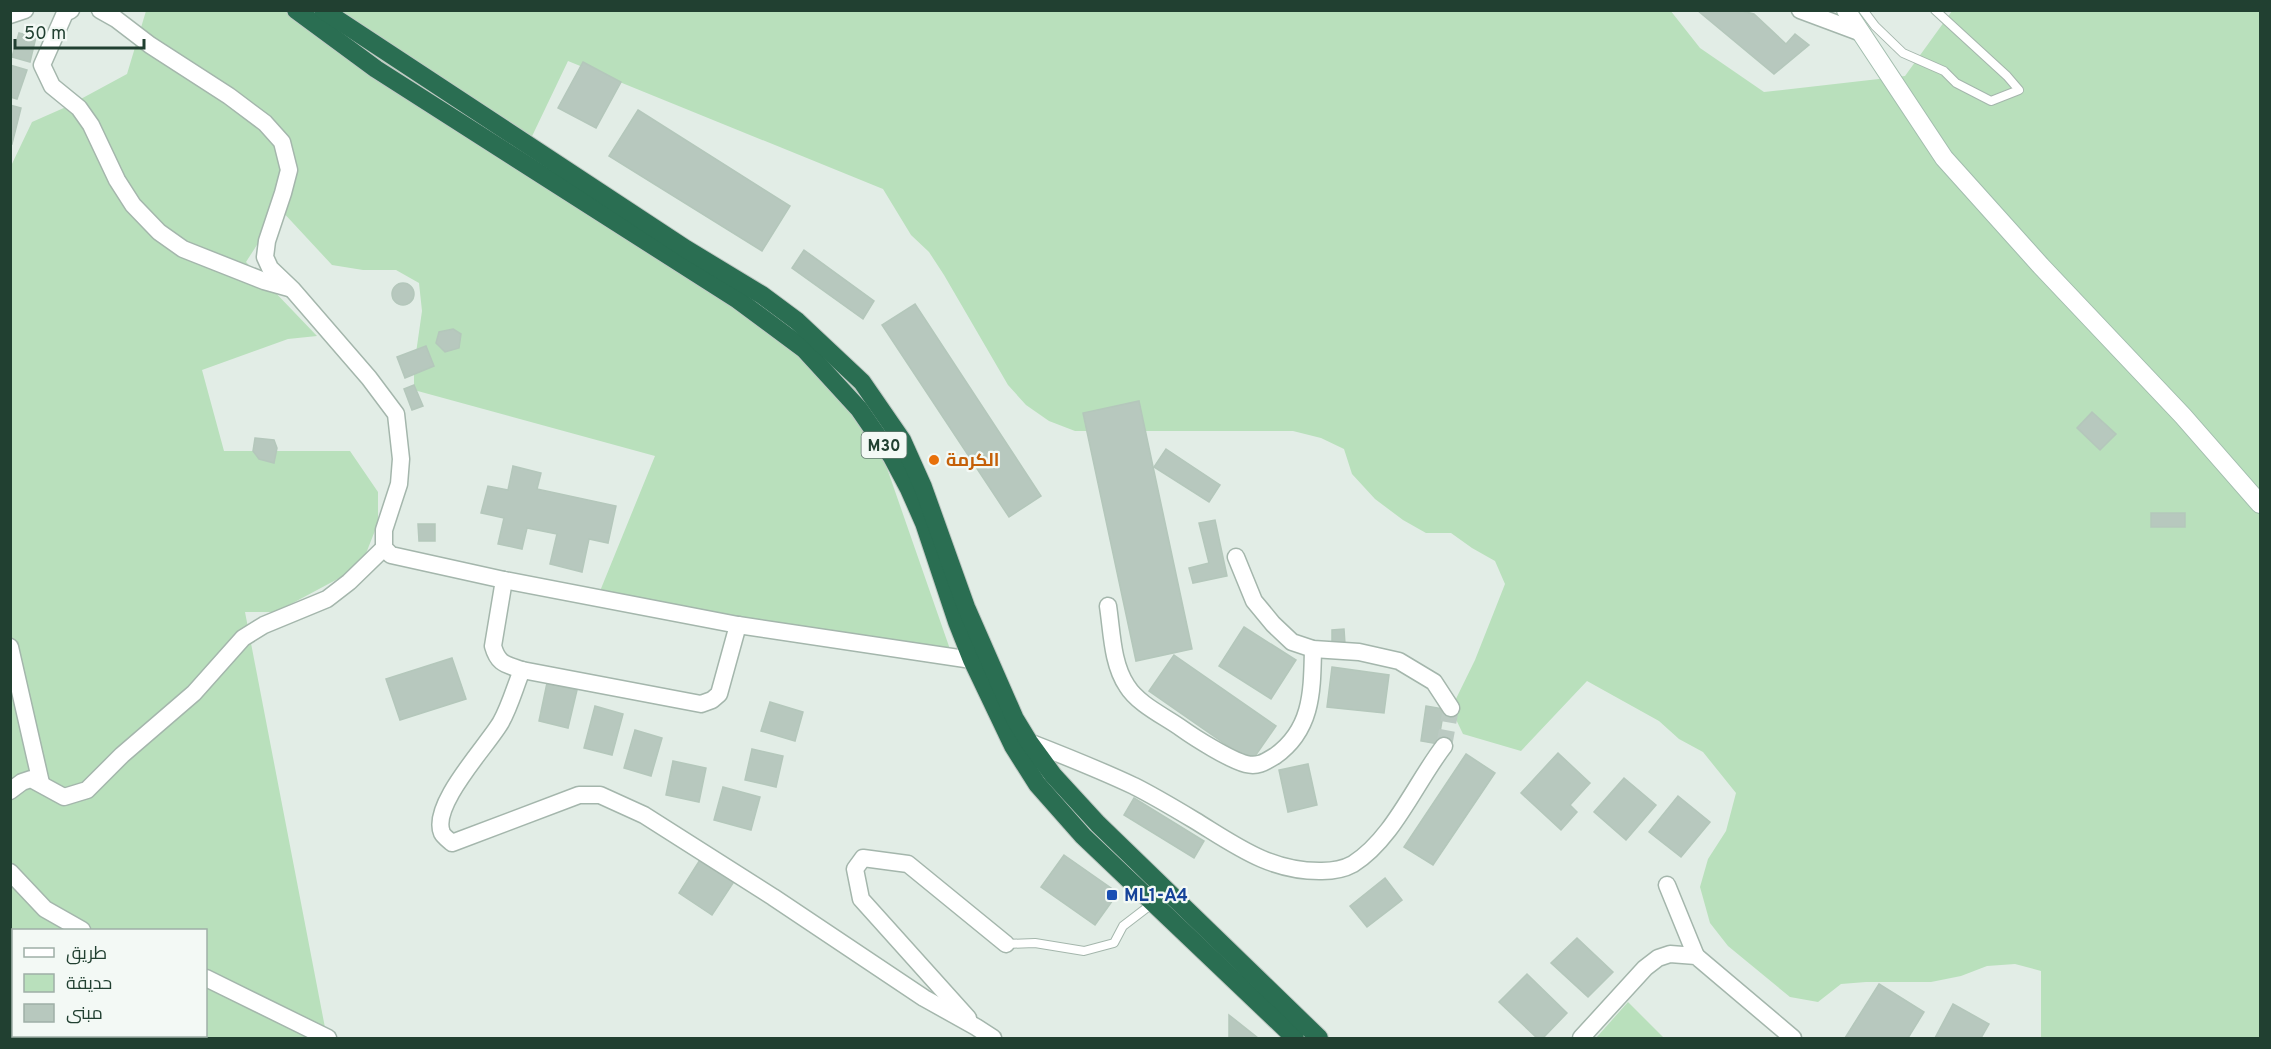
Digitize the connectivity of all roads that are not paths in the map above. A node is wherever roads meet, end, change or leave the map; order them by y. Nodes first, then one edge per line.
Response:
1 (25, 10) edge
2 (71, 10) edge
3 (100, 10) edge
4 (296, 10) edge
5 (323, 10) edge
6 (1800, 10) edge
7 (1846, 10) edge
8 (1863, 10) edge
9 (1935, 10) edge
10 (10, 15) edge
11 (1859, 32) junction
12 (292, 289) junction
13 (2260, 504) edge
14 (384, 548) junction
15 (1236, 557) dead end
16 (504, 580) junction
17 (1108, 606) dead end
18 (738, 625) junction
19 (10, 648) edge
20 (1313, 649) junction
21 (972, 660) junction
22 (522, 670) junction
23 (1451, 708) tunnel mouth
24 (1029, 742) junction
25 (1444, 746) tunnel mouth
26 (41, 783) junction
27 (10, 791) edge
28 (10, 872) edge
29 (1667, 885) dead end
30 (1153, 903) junction
31 (80, 929) edge
32 (1006, 944) joint
33 (1696, 956) junction
34 (207, 978) edge
35 (976, 1027) junction
36 (328, 1038) edge
37 (993, 1038) edge
38 (1295, 1038) edge
39 (1319, 1038) edge
40 (1581, 1038) edge
41 (1793, 1038) edge

1 - 10 street
2 - 12 street
3 - 12 street
4 - 21 highway, M30
5 - 24 highway, M30
6 - 11 street
7 - 11 main road
8 - 9 lane
11 - 13 main road
12 - 14 street
14 - 16 street
14 - 26 street
15 - 20 street
16 - 18 street
16 - 22 street
17 - 20 street
18 - 21 street
18 - 22 street
19 - 26 street
20 - 23 street
21 - 30 highway, M30
22 - 35 street
24 - 25 street
24 - 39 highway, M30
26 - 27 street
28 - 31 street
29 - 33 street
30 - 32 lane
30 - 38 highway, M30
32 - 35 street
33 - 40 street
33 - 41 street
34 - 36 street
35 - 37 street

